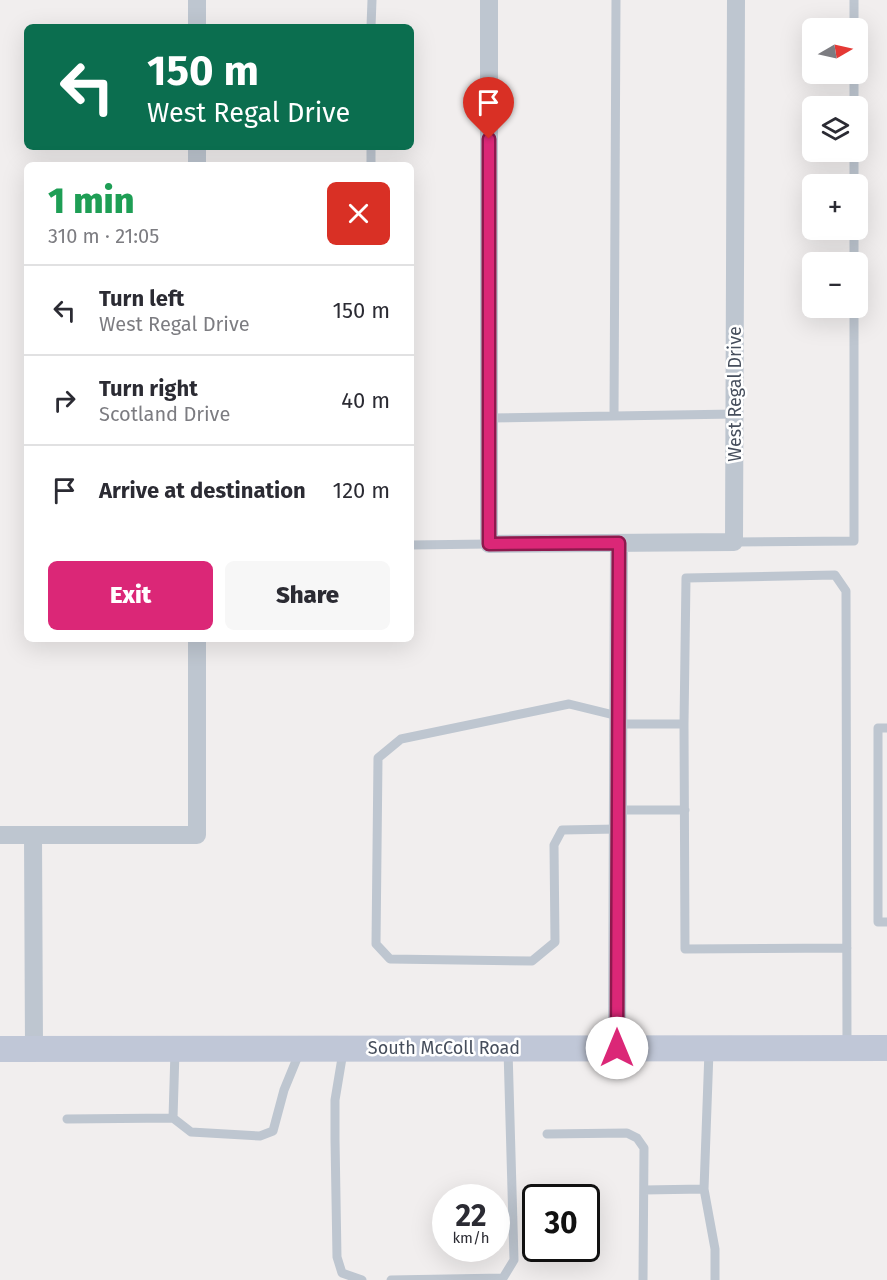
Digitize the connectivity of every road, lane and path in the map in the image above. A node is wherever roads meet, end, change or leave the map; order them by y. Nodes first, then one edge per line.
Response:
1 (197, 0) edge
2 (372, 0) edge
3 (489, 0) edge
4 (616, 0) edge
5 (736, 0) edge
6 (854, 0) edge
7 (854, 18) edge
8 (197, 24) edge
9 (371, 24) edge
10 (854, 318) edge
11 (735, 414) junction
12 (614, 416) junction
13 (489, 418) junction
14 (734, 542) junction
15 (619, 543) junction
16 (414, 544) edge
17 (489, 544) junction
18 (197, 642) edge
19 (618, 720) junction
20 (684, 724) junction
21 (887, 728) edge
22 (618, 810) junction
23 (685, 810) junction
24 (618, 829) junction
25 (0, 835) edge
26 (33, 835) junction
27 (887, 922) edge
28 (847, 948) junction
29 (175, 1048) junction
30 (301, 1048) junction
31 (344, 1048) junction
32 (508, 1048) junction
33 (617, 1048) junction
34 (710, 1048) junction
35 (847, 1048) junction
36 (887, 1048) edge
37 (0, 1049) edge
38 (34, 1049) junction
39 (173, 1118) junction
40 (66, 1119) dead end
41 (547, 1134) dead end
42 (704, 1189) junction
43 (644, 1190) junction
44 (362, 1280) edge
45 (391, 1280) edge
46 (643, 1280) edge
47 (715, 1280) edge

1 - 8 street
2 - 9 lane
3 - 13 street
4 - 12 lane
5 - 11 street, West Regal Drive
6 - 7 lane
10 - 14 lane
11 - 12 lane
11 - 14 street, West Regal Drive
12 - 13 lane
13 - 17 street
14 - 15 street
15 - 17 street
15 - 19 street
16 - 17 lane
18 - 26 street
19 - 20 lane
19 - 22 street
19 - 24 lane
20 - 23 lane
20 - 28 lane
21 - 27 lane
22 - 23 lane
22 - 24 street
23 - 28 lane
24 - 33 street
25 - 26 street
26 - 38 street
28 - 35 lane
29 - 30 main road, South McColl Road
29 - 38 main road, South McColl Road
29 - 39 lane
30 - 31 main road, South McColl Road
30 - 39 lane
31 - 32 main road, South McColl Road
31 - 44 lane
32 - 33 main road, South McColl Road
32 - 45 lane
33 - 34 main road, South McColl Road
34 - 35 main road, South McColl Road
34 - 42 lane
35 - 36 main road, South McColl Road
37 - 38 main road, South McColl Road
39 - 40 lane
41 - 43 lane
42 - 43 lane
42 - 47 lane
43 - 46 lane

